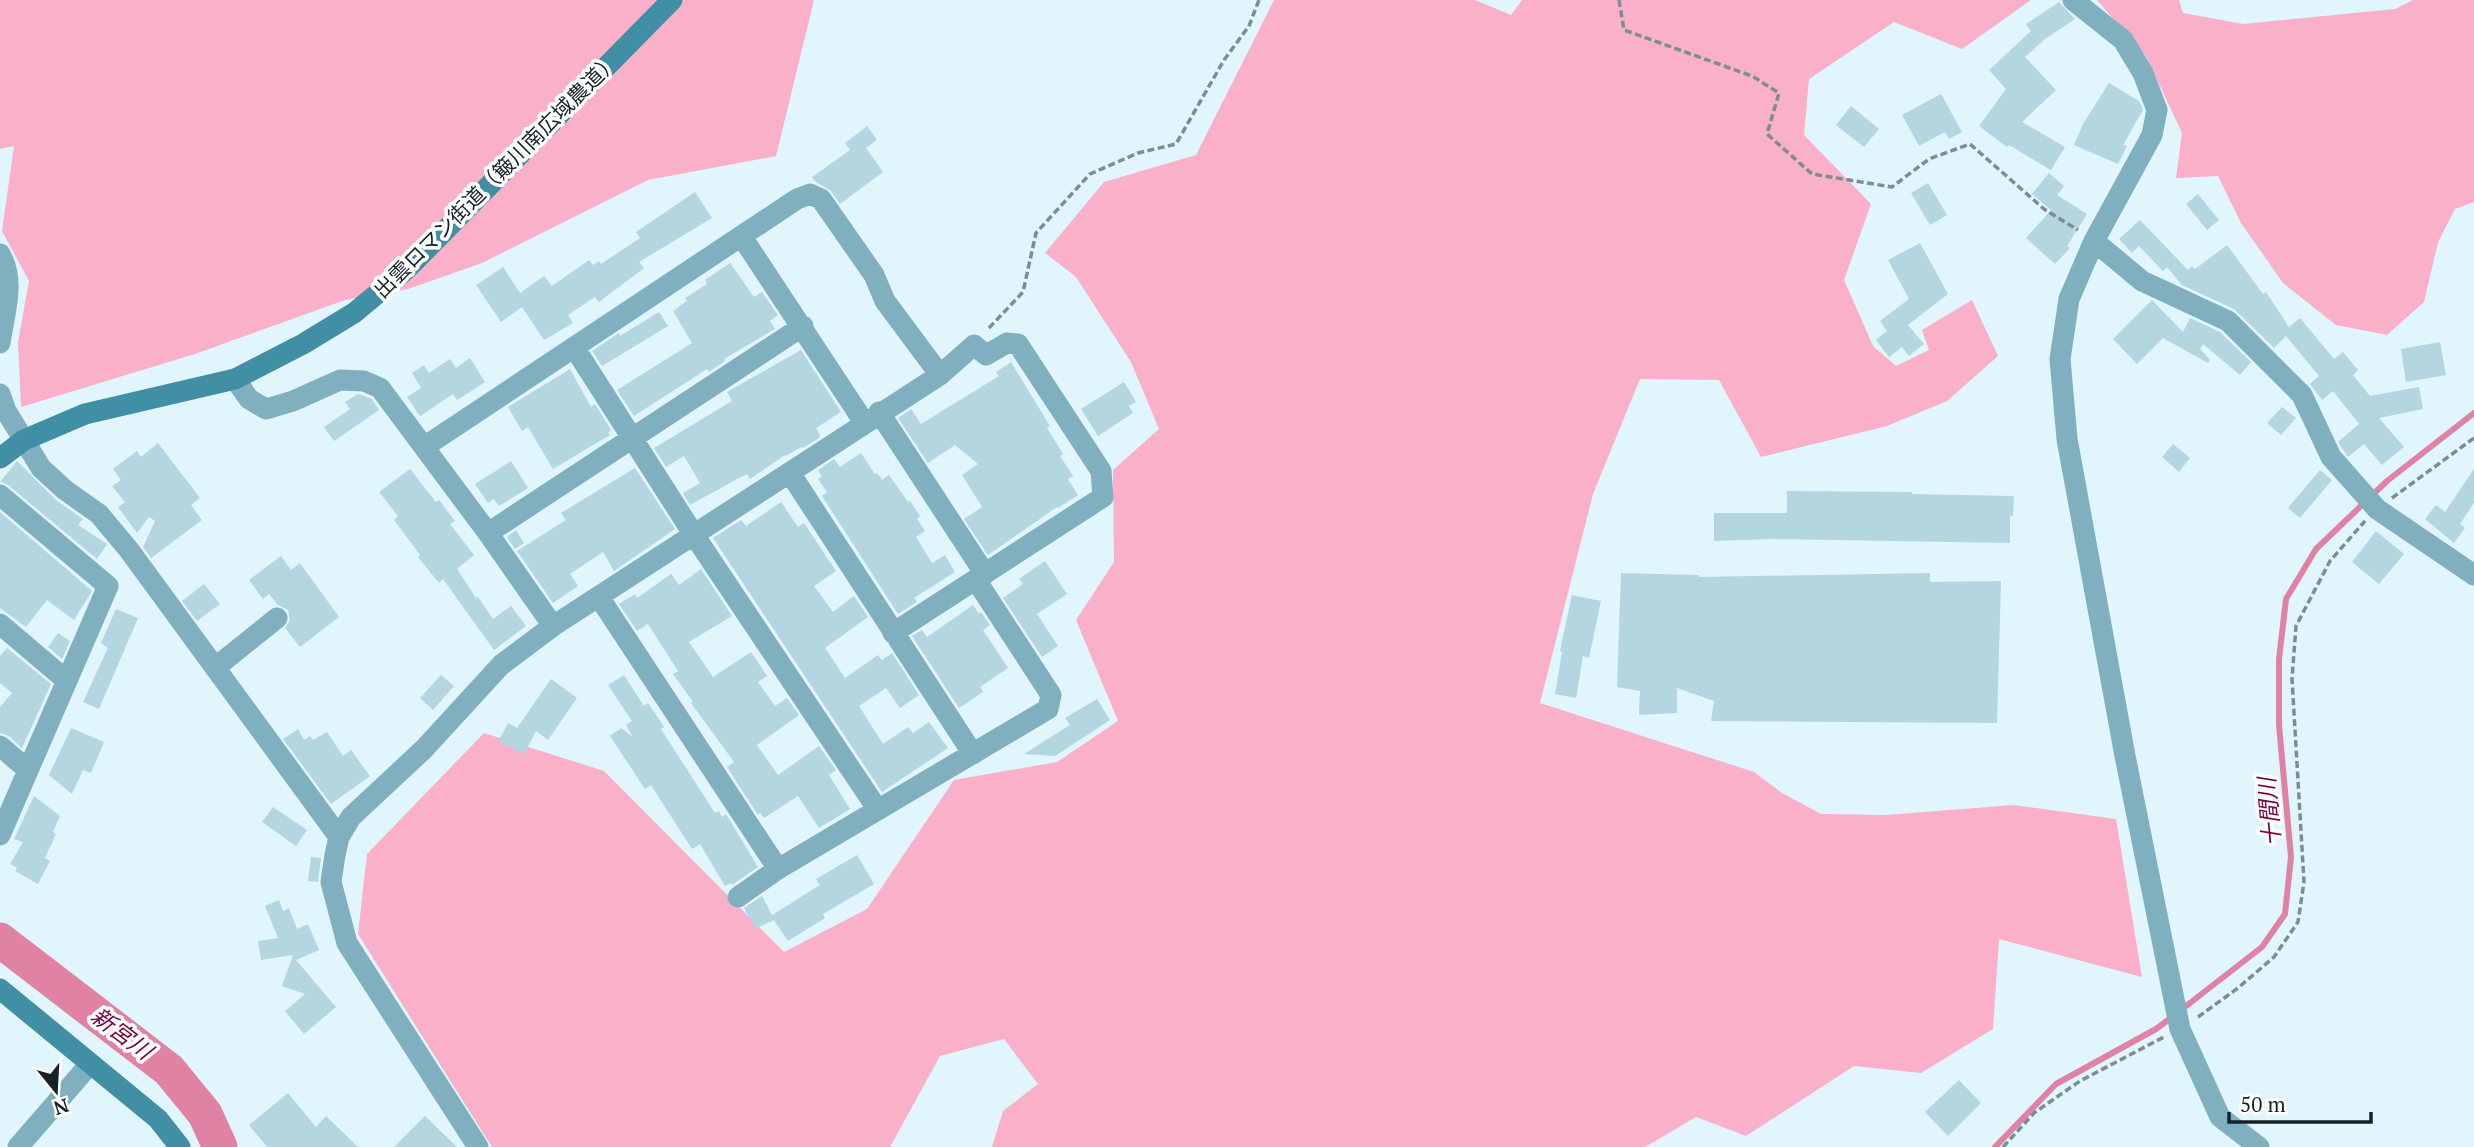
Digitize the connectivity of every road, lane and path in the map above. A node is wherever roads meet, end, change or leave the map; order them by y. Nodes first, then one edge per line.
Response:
1 (672, 0) edge
2 (1259, 0) edge
3 (1619, 0) edge
4 (2073, 0) edge
5 (742, 237) junction
6 (2094, 241) junction
7 (0, 254) edge
8 (803, 326) junction
9 (0, 343) edge
10 (974, 345) junction
11 (574, 347) junction
12 (940, 374) junction
13 (235, 379) junction
14 (0, 394) edge
15 (872, 417) junction
16 (2474, 438) edge
17 (632, 439) junction
18 (24, 440) junction
19 (424, 447) junction
20 (0, 458) edge
21 (790, 473) junction
22 (0, 495) edge
23 (2376, 509) junction
24 (488, 533) junction
25 (694, 535) junction
26 (2474, 575) edge
27 (980, 577) junction
28 (599, 597) junction
29 (277, 618) dead end
30 (0, 624) edge
31 (553, 626) junction
32 (893, 633) junction
33 (216, 667) junction
34 (66, 680) junction
35 (0, 746) edge
36 (973, 754) junction
37 (28, 770) junction
38 (878, 810) junction
39 (0, 835) edge
40 (339, 837) junction
41 (778, 869) junction
42 (738, 897) dead end
43 (0, 989) edge
44 (2180, 1029) junction
45 (90, 1064) junction
46 (18, 1147) edge
47 (180, 1147) edge
48 (478, 1147) edge
49 (2003, 1147) edge
50 (2259, 1147) edge

1 - 13 street, 出雲ロマン街道（簸川南広域農道）
2 - 10 path
3 - 6 path
4 - 6 street
5 - 8 street
5 - 11 street
5 - 12 street
6 - 23 street
6 - 44 street
7 - 9 street
8 - 15 street
8 - 17 street
10 - 12 street
10 - 27 street
11 - 17 street
11 - 19 street
12 - 15 street
13 - 18 street, 出雲ロマン街道（簸川南広域農道）
13 - 19 street
14 - 18 street
15 - 21 street
15 - 27 street
16 - 23 path
17 - 24 street
17 - 25 street
18 - 20 street, 出雲ロマン街道（簸川南広域農道）
18 - 33 street
19 - 24 street
21 - 25 street
21 - 32 street
22 - 34 street
23 - 26 street
23 - 44 path
24 - 31 street
25 - 28 street
25 - 38 street
27 - 32 street
27 - 36 street
28 - 31 street
28 - 41 street
29 - 33 street
30 - 34 street
31 - 40 street
32 - 36 street
33 - 40 street
34 - 37 street
35 - 37 street
36 - 38 street
37 - 39 street
38 - 41 street
40 - 48 street
41 - 42 street
43 - 45 street
44 - 49 path
44 - 50 street
45 - 46 street
45 - 47 street

